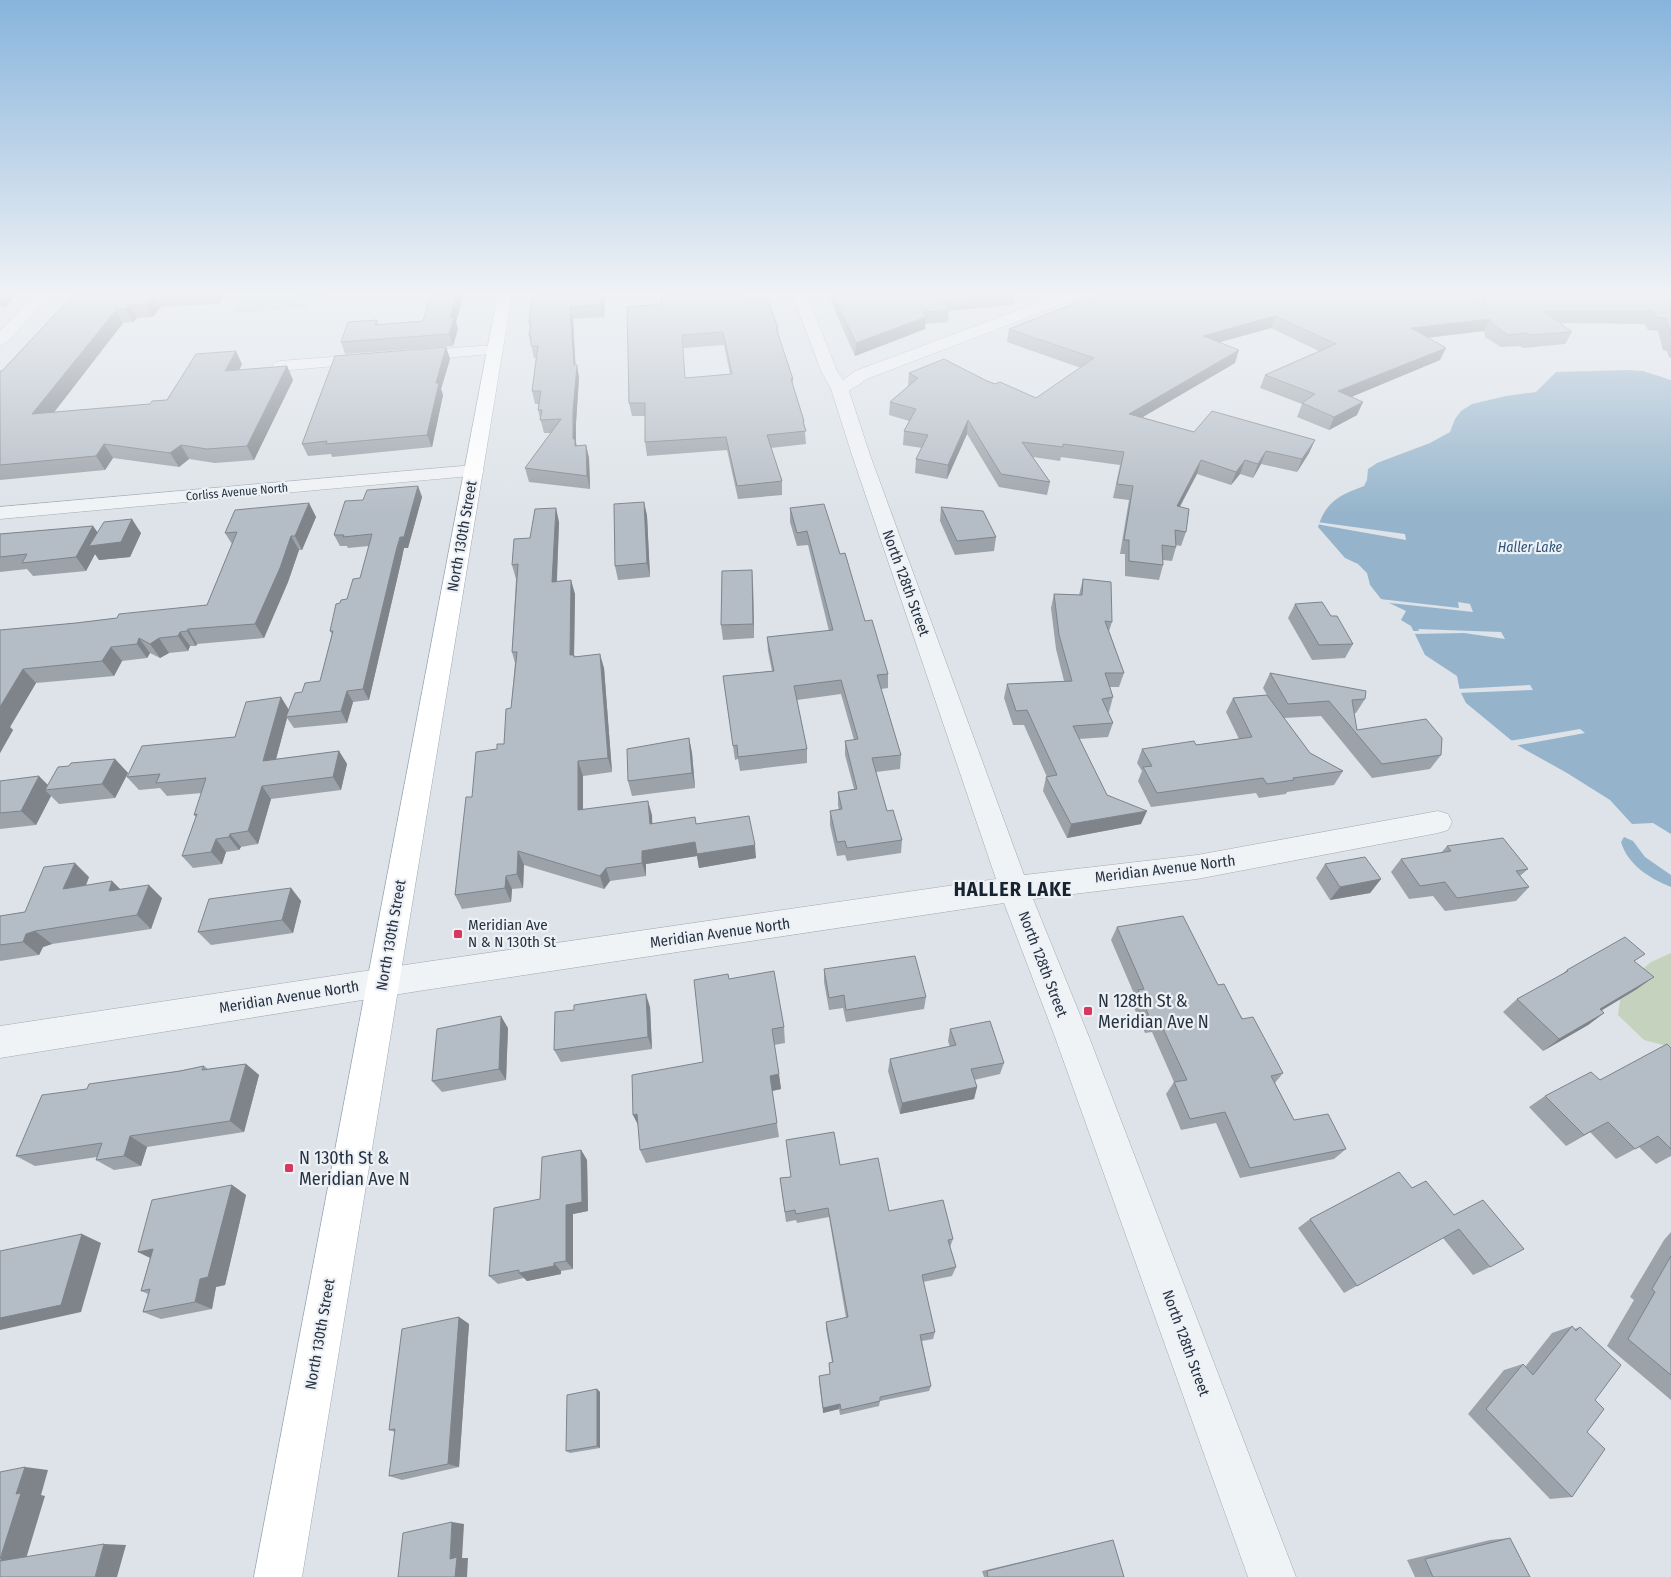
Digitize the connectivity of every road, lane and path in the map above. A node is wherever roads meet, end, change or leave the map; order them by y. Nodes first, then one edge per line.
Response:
1 (492, 367) edge
2 (827, 367) edge
3 (885, 367) edge
4 (840, 389) junction
5 (474, 471) junction
6 (0, 513) edge
7 (1438, 822) dead end
8 (1014, 889) junction
9 (383, 982) junction
10 (0, 1042) edge
11 (278, 1577) edge
12 (1272, 1577) edge

1 - 5 main road, North 130th Street
2 - 4 street, North 128th Street
3 - 4 street
4 - 8 street, North 128th Street
5 - 6 street, Corliss Avenue North
5 - 9 main road, North 130th Street
7 - 8 street, Meridian Avenue North
8 - 9 street, Meridian Avenue North
8 - 12 street, North 128th Street
9 - 10 street, Meridian Avenue North
9 - 11 main road, North 130th Street

